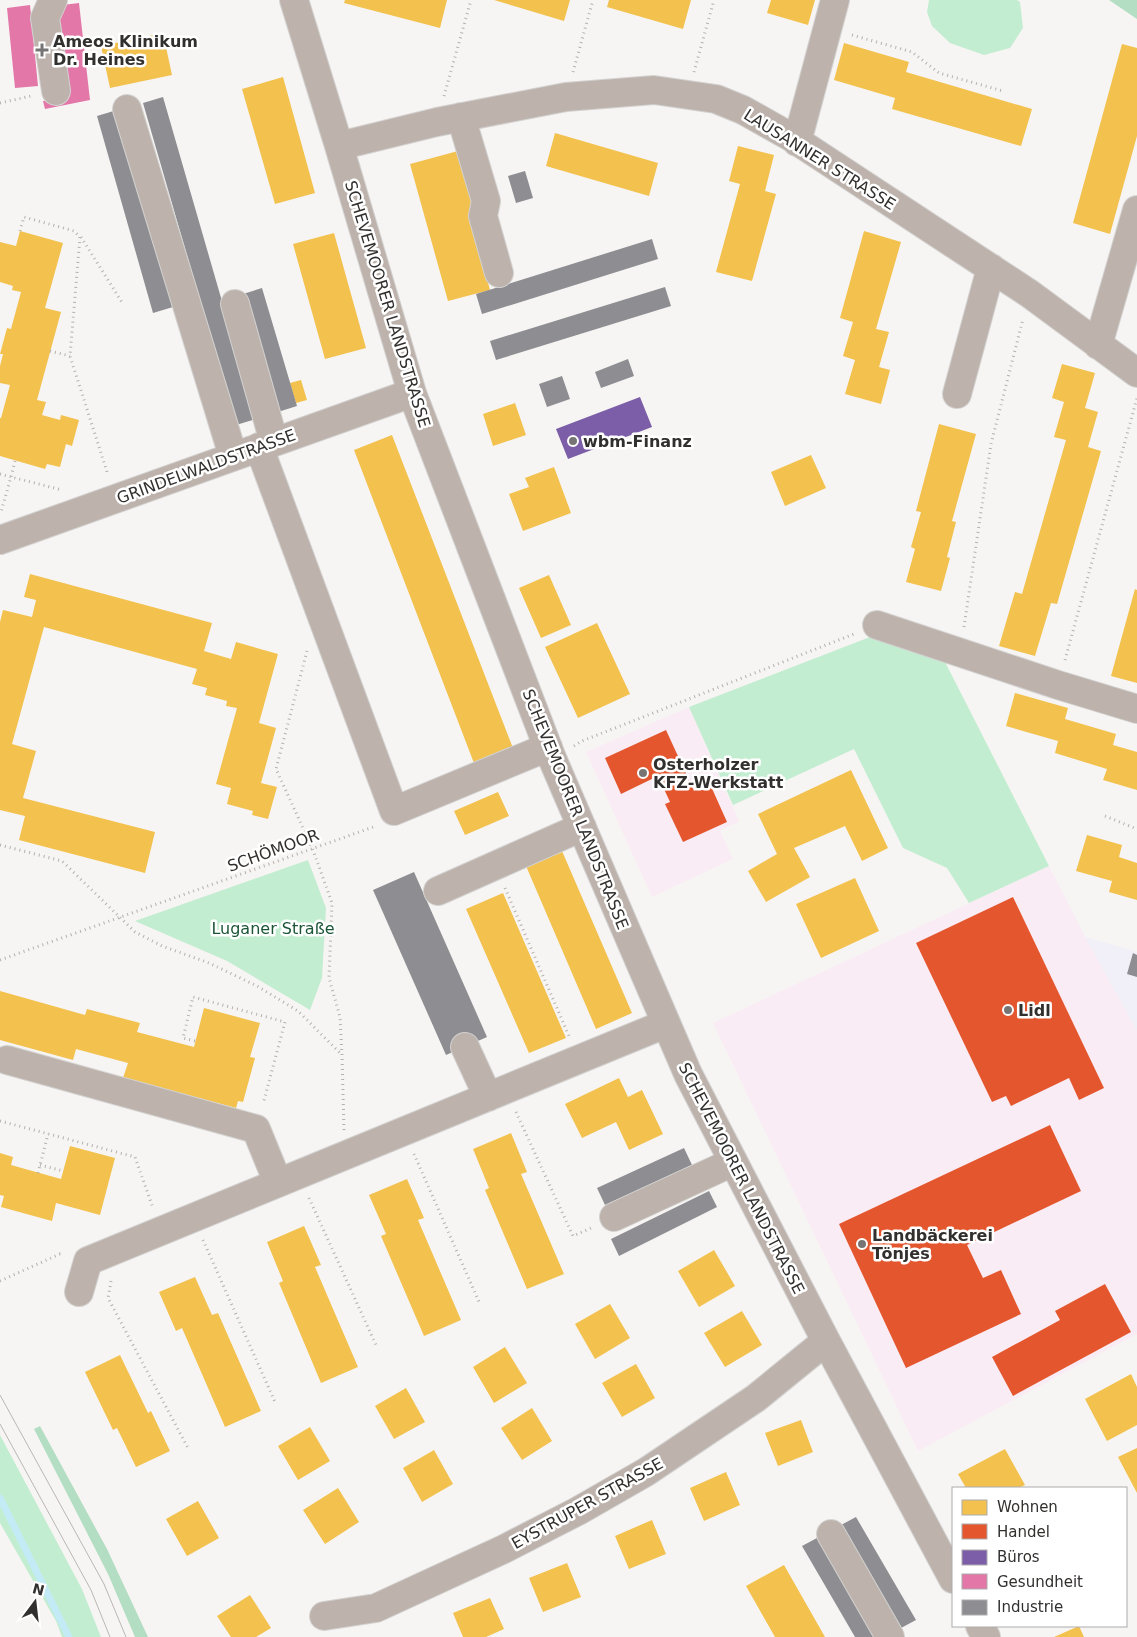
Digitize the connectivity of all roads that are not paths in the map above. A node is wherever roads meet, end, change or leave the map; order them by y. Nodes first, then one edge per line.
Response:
1 (53, 0) edge
2 (294, 0) edge
3 (835, 0) edge
4 (56, 91) road end
5 (127, 109) dead end
6 (449, 120) junction
7 (797, 142) junction
8 (339, 146) junction
9 (1137, 210) edge
10 (991, 268) junction
11 (499, 273) dead end
12 (235, 304) dead end
13 (1098, 345) junction
14 (1137, 373) edge
15 (412, 393) junction
16 (957, 394) dead end
17 (266, 445) junction
18 (233, 456) junction
19 (0, 540) edge
20 (877, 625) road end
21 (1137, 709) edge
22 (550, 753) junction
23 (582, 828) junction
24 (438, 891) dead end
25 (665, 1024) junction
26 (459, 1049) dead end
27 (7, 1060) dead end
28 (489, 1096) junction
29 (733, 1162) junction
30 (288, 1179) junction
31 (614, 1217) road end
32 (79, 1292) dead end
33 (826, 1342) junction
34 (831, 1534) dead end
35 (952, 1577) edge
36 (324, 1616) dead end
37 (890, 1637) edge

1 - 4 street
2 - 8 street, SCHEVEMOORER LANDSTRASSE
3 - 7 street
5 - 18 street
6 - 7 street, LAUSANNER STRASSE
6 - 8 street, LAUSANNER STRASSE
6 - 11 street
7 - 10 street, LAUSANNER STRASSE
8 - 15 street, SCHEVEMOORER LANDSTRASSE
9 - 13 street
10 - 13 street, LAUSANNER STRASSE
10 - 16 street
12 - 17 street
13 - 14 street, LAUSANNER STRASSE
15 - 17 street, GRINDELWALDSTRASSE
15 - 22 street, SCHEVEMOORER LANDSTRASSE
17 - 18 street, GRINDELWALDSTRASSE
17 - 22 street
18 - 19 street, GRINDELWALDSTRASSE
20 - 21 street
22 - 23 street, SCHEVEMOORER LANDSTRASSE
23 - 24 street
23 - 25 street, SCHEVEMOORER LANDSTRASSE
25 - 28 street
25 - 29 street, SCHEVEMOORER LANDSTRASSE
26 - 28 street
27 - 30 street
28 - 30 street
29 - 31 street
29 - 33 street, SCHEVEMOORER LANDSTRASSE
30 - 32 street
33 - 35 street, SCHEVEMOORER LANDSTRASSE
33 - 36 street, EYSTRUPER STRASSE
34 - 37 street

